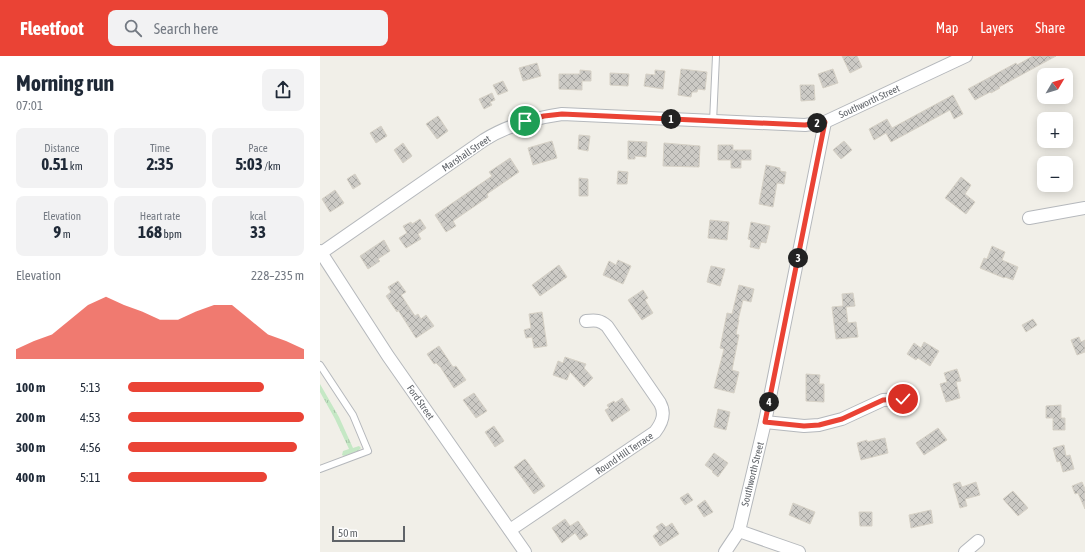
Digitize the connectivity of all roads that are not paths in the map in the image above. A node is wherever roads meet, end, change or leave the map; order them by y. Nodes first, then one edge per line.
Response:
1 (716, 56) edge
2 (966, 56) edge
3 (713, 122) junction
4 (825, 122) junction
5 (1085, 208) edge
6 (1029, 218) dead end
7 (320, 252) edge
8 (586, 321) dead end
9 (320, 365) edge
10 (903, 399) dead end
11 (765, 422) junction
12 (320, 469) edge
13 (510, 530) junction
14 (739, 531) junction
15 (978, 541) dead end
16 (525, 552) edge
17 (725, 552) edge
18 (799, 552) edge
19 (965, 552) edge

1 - 3 lane
2 - 4 street, Southworth Street
3 - 4 street, Marshall Street
3 - 7 street, Marshall Street
4 - 11 street, Southworth Street
5 - 6 street
7 - 13 street, Ford Street
8 - 13 street, Round Hill Terrace
9 - 12 lane
10 - 11 street
11 - 14 street, Southworth Street
13 - 16 street, Ford Street
14 - 17 street, Southworth Street
14 - 18 street
15 - 19 street

